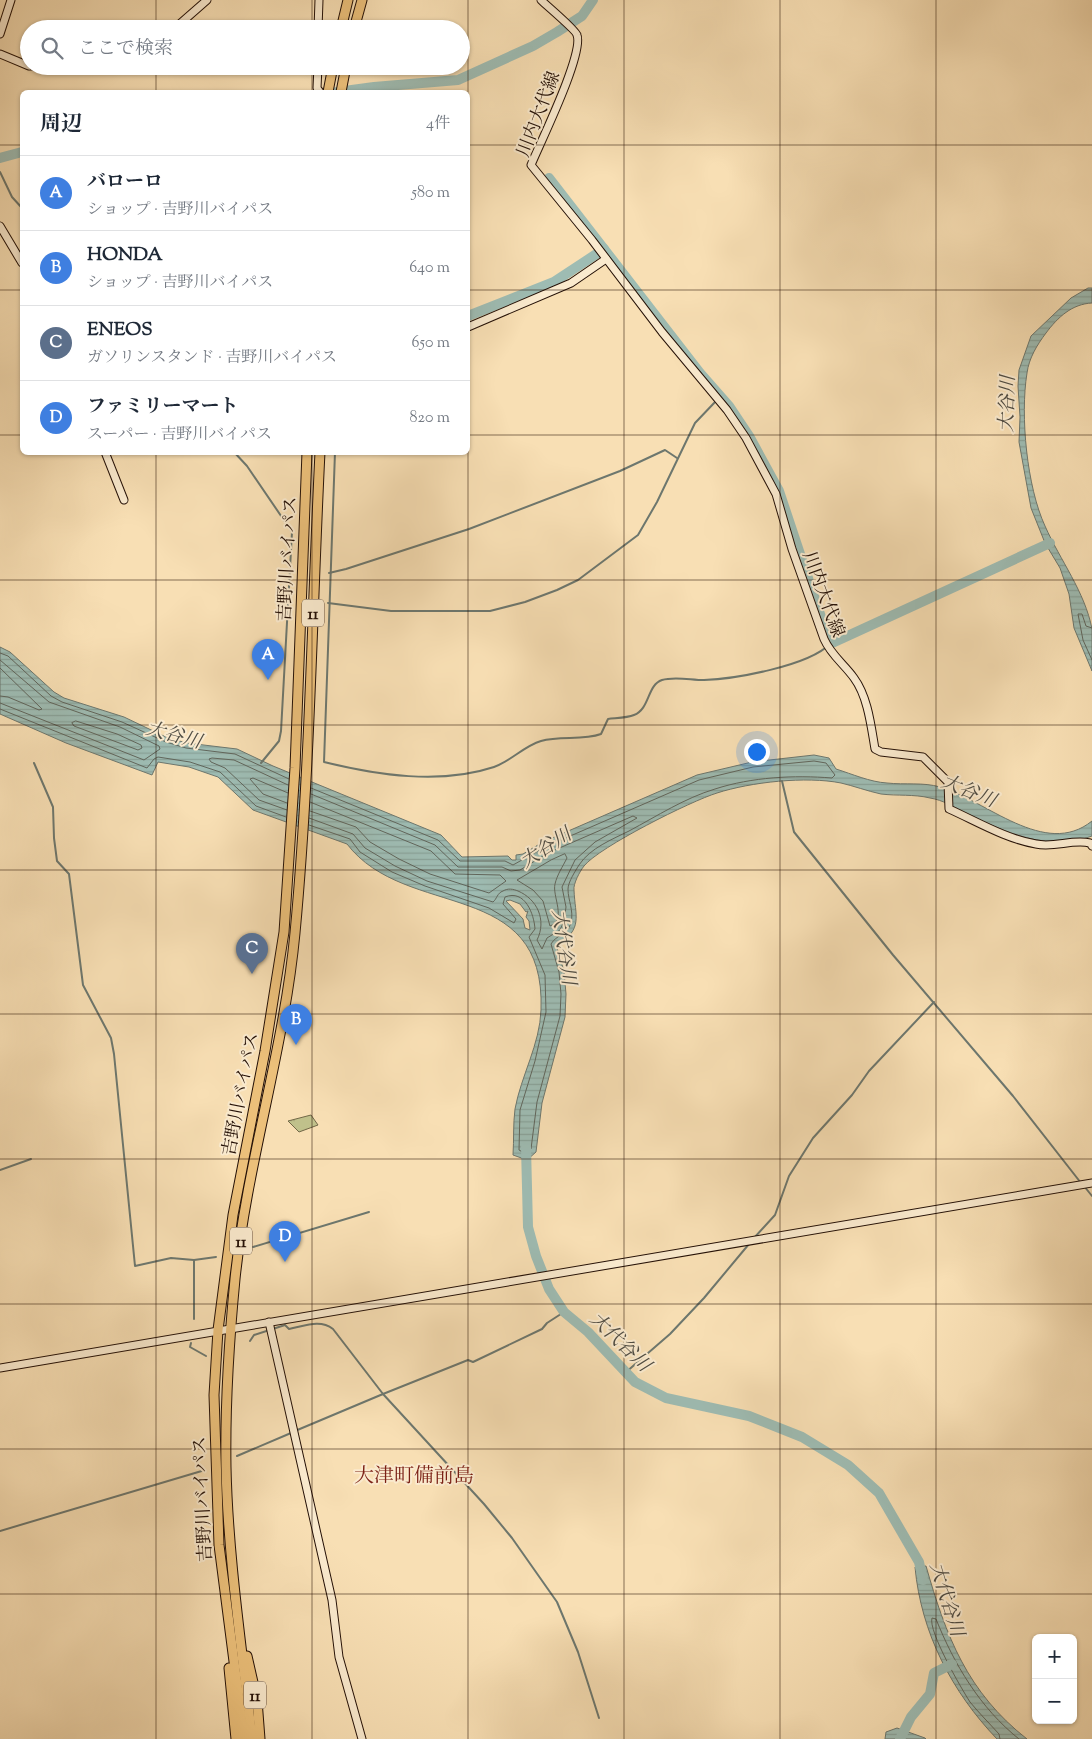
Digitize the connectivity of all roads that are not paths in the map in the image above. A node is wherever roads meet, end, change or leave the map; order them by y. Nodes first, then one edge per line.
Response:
1 (11, 0) edge
2 (207, 0) edge
3 (319, 0) edge
4 (348, 0) edge
5 (362, 0) edge
6 (541, 0) edge
7 (184, 20) edge
8 (318, 20) edge
9 (343, 20) edge
10 (356, 20) edge
11 (0, 34) edge
12 (0, 54) edge
13 (20, 62) edge
14 (319, 75) edge
15 (329, 75) edge
16 (344, 75) edge
17 (322, 90) edge
18 (323, 90) edge
19 (341, 90) edge
20 (0, 226) edge
21 (606, 259) junction
22 (20, 260) edge
23 (470, 326) edge
24 (106, 455) edge
25 (308, 455) edge
26 (320, 455) edge
27 (124, 500) dead end
28 (1092, 846) edge
29 (1092, 1183) edge
30 (268, 1322) junction
31 (231, 1329) junction
32 (218, 1330) junction
33 (0, 1368) edge
34 (238, 1651) junction
35 (236, 1739) edge
36 (244, 1739) edge
37 (252, 1739) edge
38 (260, 1739) edge
39 (362, 1739) edge

1 - 11 street
2 - 7 street
3 - 8 street
4 - 9 highway
5 - 10 highway
6 - 21 street, 川内大代線
12 - 13 street
14 - 17 street
15 - 18 highway
16 - 19 highway
20 - 22 street
21 - 23 street
21 - 28 street, 川内大代線
24 - 27 street
25 - 32 highway, 吉野川バイパス / 11
26 - 31 highway, 吉野川バイパス / 11
29 - 30 street
30 - 31 street
30 - 39 street
31 - 32 street
31 - 34 highway, 吉野川バイパス / 11
32 - 33 street
32 - 34 highway, 吉野川バイパス / 11
34 - 35 highway
34 - 36 highway, 吉野川バイパス / 11
34 - 37 highway, 吉野川バイパス / 11
34 - 38 highway, 11

